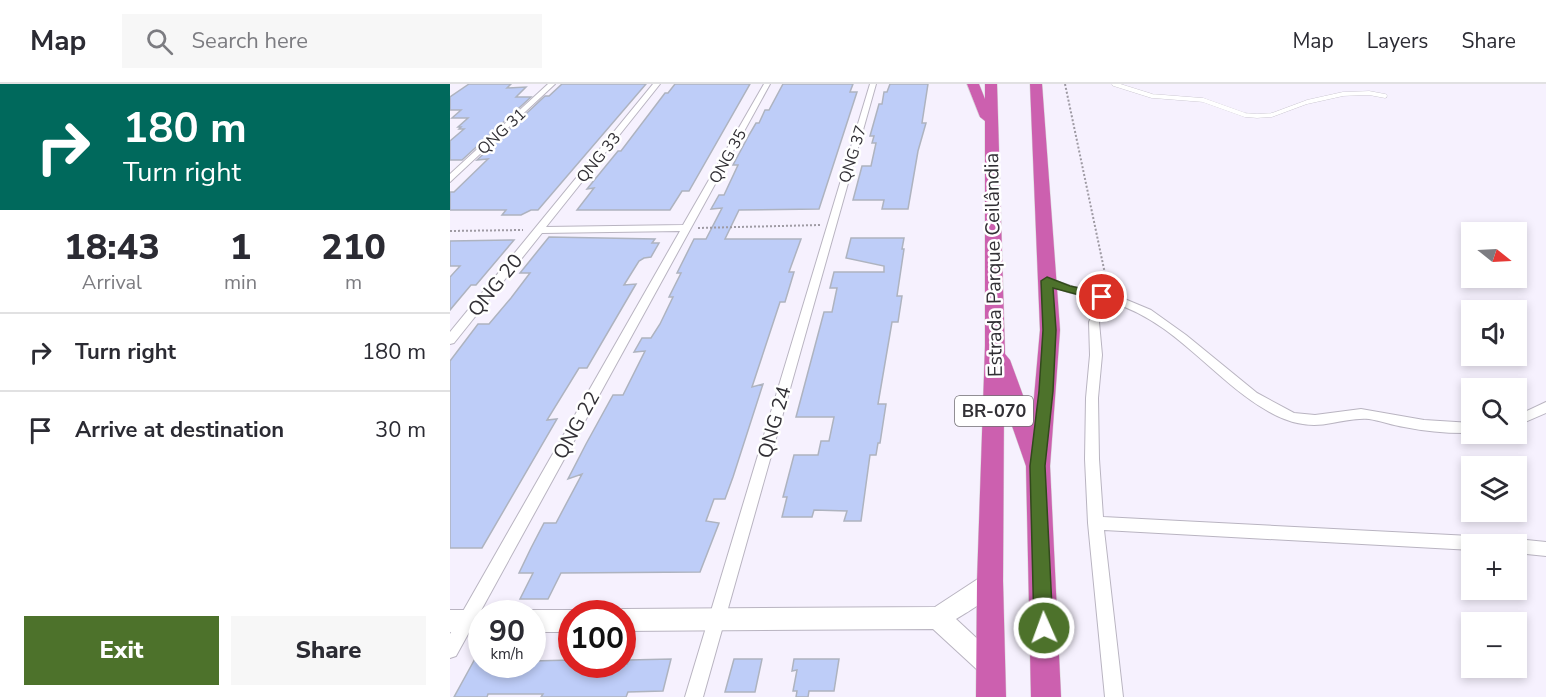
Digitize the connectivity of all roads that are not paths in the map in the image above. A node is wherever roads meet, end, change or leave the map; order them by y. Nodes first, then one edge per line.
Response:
1 (552, 84) edge
2 (657, 84) edge
3 (767, 84) edge
4 (873, 84) edge
5 (973, 84) edge
6 (991, 84) edge
7 (1036, 84) edge
8 (1114, 84) edge
9 (1385, 96) dead end
10 (991, 132) junction
11 (450, 179) edge
12 (831, 225) joint
13 (686, 228) junction
14 (540, 230) junction
15 (1047, 281) junction
16 (1111, 299) junction
17 (450, 340) edge
18 (995, 346) junction
19 (1546, 406) edge
20 (1527, 417) edge
21 (1461, 427) edge
22 (1038, 466) junction
23 (1095, 523) junction
24 (1461, 542) edge
25 (1527, 547) edge
26 (1546, 549) edge
27 (990, 581) junction
28 (937, 618) junction
29 (636, 620) edge
30 (717, 620) junction
31 (466, 621) edge
32 (450, 650) edge
33 (991, 667) junction
34 (694, 697) edge
35 (991, 697) edge
36 (1047, 697) edge
37 (1114, 697) edge

1 - 11 street, QNG 31
2 - 14 street, QNG 33
3 - 13 street, QNG 35
4 - 12 street, QNG 37
5 - 10 highway
6 - 10 highway, Estrada Parque Ceilândia / BR-070
7 - 15 highway, BR-070
8 - 9 lane
10 - 18 highway, Estrada Parque Ceilândia / BR-070
12 - 30 street, QNG 24
13 - 14 street
13 - 31 street, QNG 22
14 - 17 street, QNG 20
15 - 16 street
15 - 22 highway, BR-070
16 - 21 street
16 - 23 street
18 - 22 highway
18 - 27 highway, Estrada Parque Ceilândia / BR-070
19 - 20 street
22 - 36 highway, BR-070
23 - 24 street
23 - 37 street
25 - 26 street
27 - 28 street
27 - 33 highway, Estrada Parque Ceilândia / BR-070
28 - 30 street
28 - 33 street
29 - 30 street
30 - 34 street, QNG 24
31 - 32 street, QNG 22
33 - 35 highway, Estrada Parque Ceilândia / BR-070

